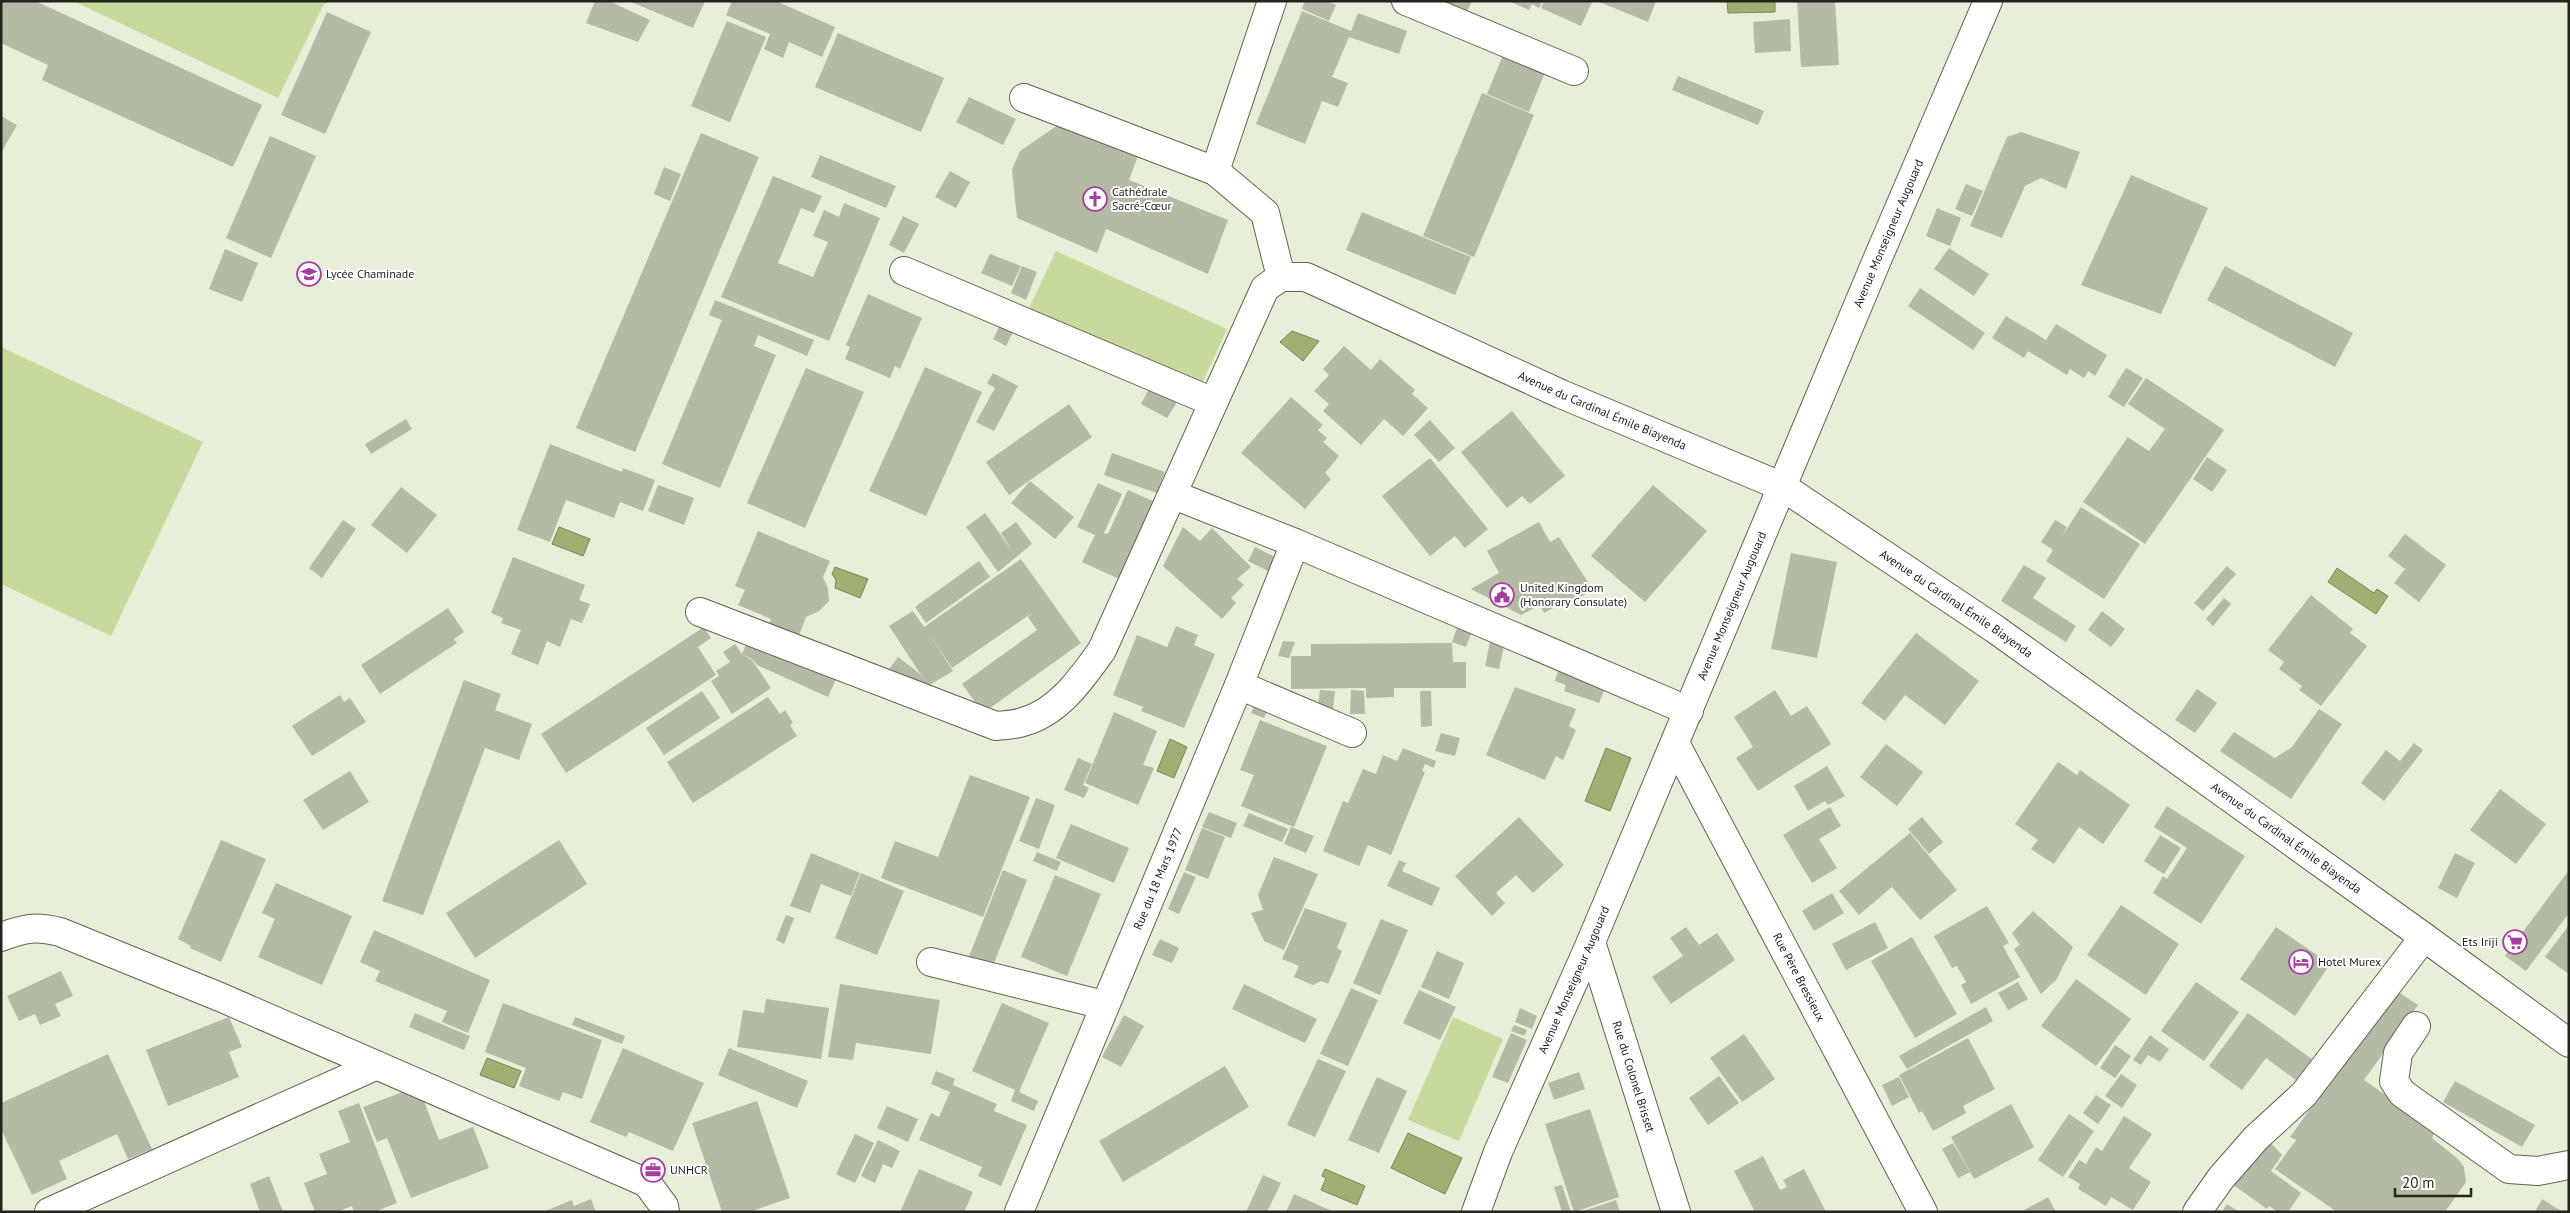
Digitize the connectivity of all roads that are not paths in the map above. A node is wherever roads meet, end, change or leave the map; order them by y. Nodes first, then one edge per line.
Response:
1 (1272, 1) edge
2 (1406, 1) edge
3 (1988, 1) edge
4 (1574, 71) dead end
5 (1024, 98) dead end
6 (1214, 171) junction
7 (904, 271) dead end
8 (1281, 277) junction
9 (1213, 402) junction
10 (1783, 487) junction
11 (1174, 495) junction
12 (1296, 543) junction
13 (700, 612) dead end
14 (1239, 685) junction
15 (1689, 711) junction
16 (1352, 733) dead end
17 (1675, 743) junction
18 (2424, 936) junction
19 (1, 937) edge
20 (1591, 942) junction
21 (932, 962) dead end
22 (1104, 1005) junction
23 (2416, 1026) dead end
24 (2569, 1043) edge
25 (375, 1066) junction
26 (2569, 1165) edge
27 (49, 1212) edge
28 (665, 1212) edge
29 (1019, 1212) edge
30 (1476, 1212) edge
31 (1676, 1212) edge
32 (1923, 1212) edge
33 (2197, 1212) edge

1 - 6 street
2 - 4 street
3 - 10 street, Avenue Monseigneur Augouard
5 - 6 street
6 - 8 street
7 - 9 street
8 - 9 street
8 - 10 street, Avenue du Cardinal Émile Biayenda
9 - 11 street
10 - 15 street, Avenue Monseigneur Augouard
10 - 18 street, Avenue du Cardinal Émile Biayenda
11 - 12 street
11 - 13 street
12 - 14 street, Rue du 18 Mars 1977
12 - 15 street
14 - 16 street
14 - 22 street, Rue du 18 Mars 1977
15 - 17 street, Avenue Monseigneur Augouard
17 - 20 street, Avenue Monseigneur Augouard
17 - 32 street, Rue Père Bressieux
18 - 24 street, Avenue du Cardinal Émile Biayenda
18 - 33 street
19 - 25 street
20 - 30 street, Avenue Monseigneur Augouard
20 - 31 street, Rue du Colonel Brisset
21 - 22 street
22 - 29 street, Rue du 18 Mars 1977
23 - 26 street
25 - 27 street
25 - 28 street

